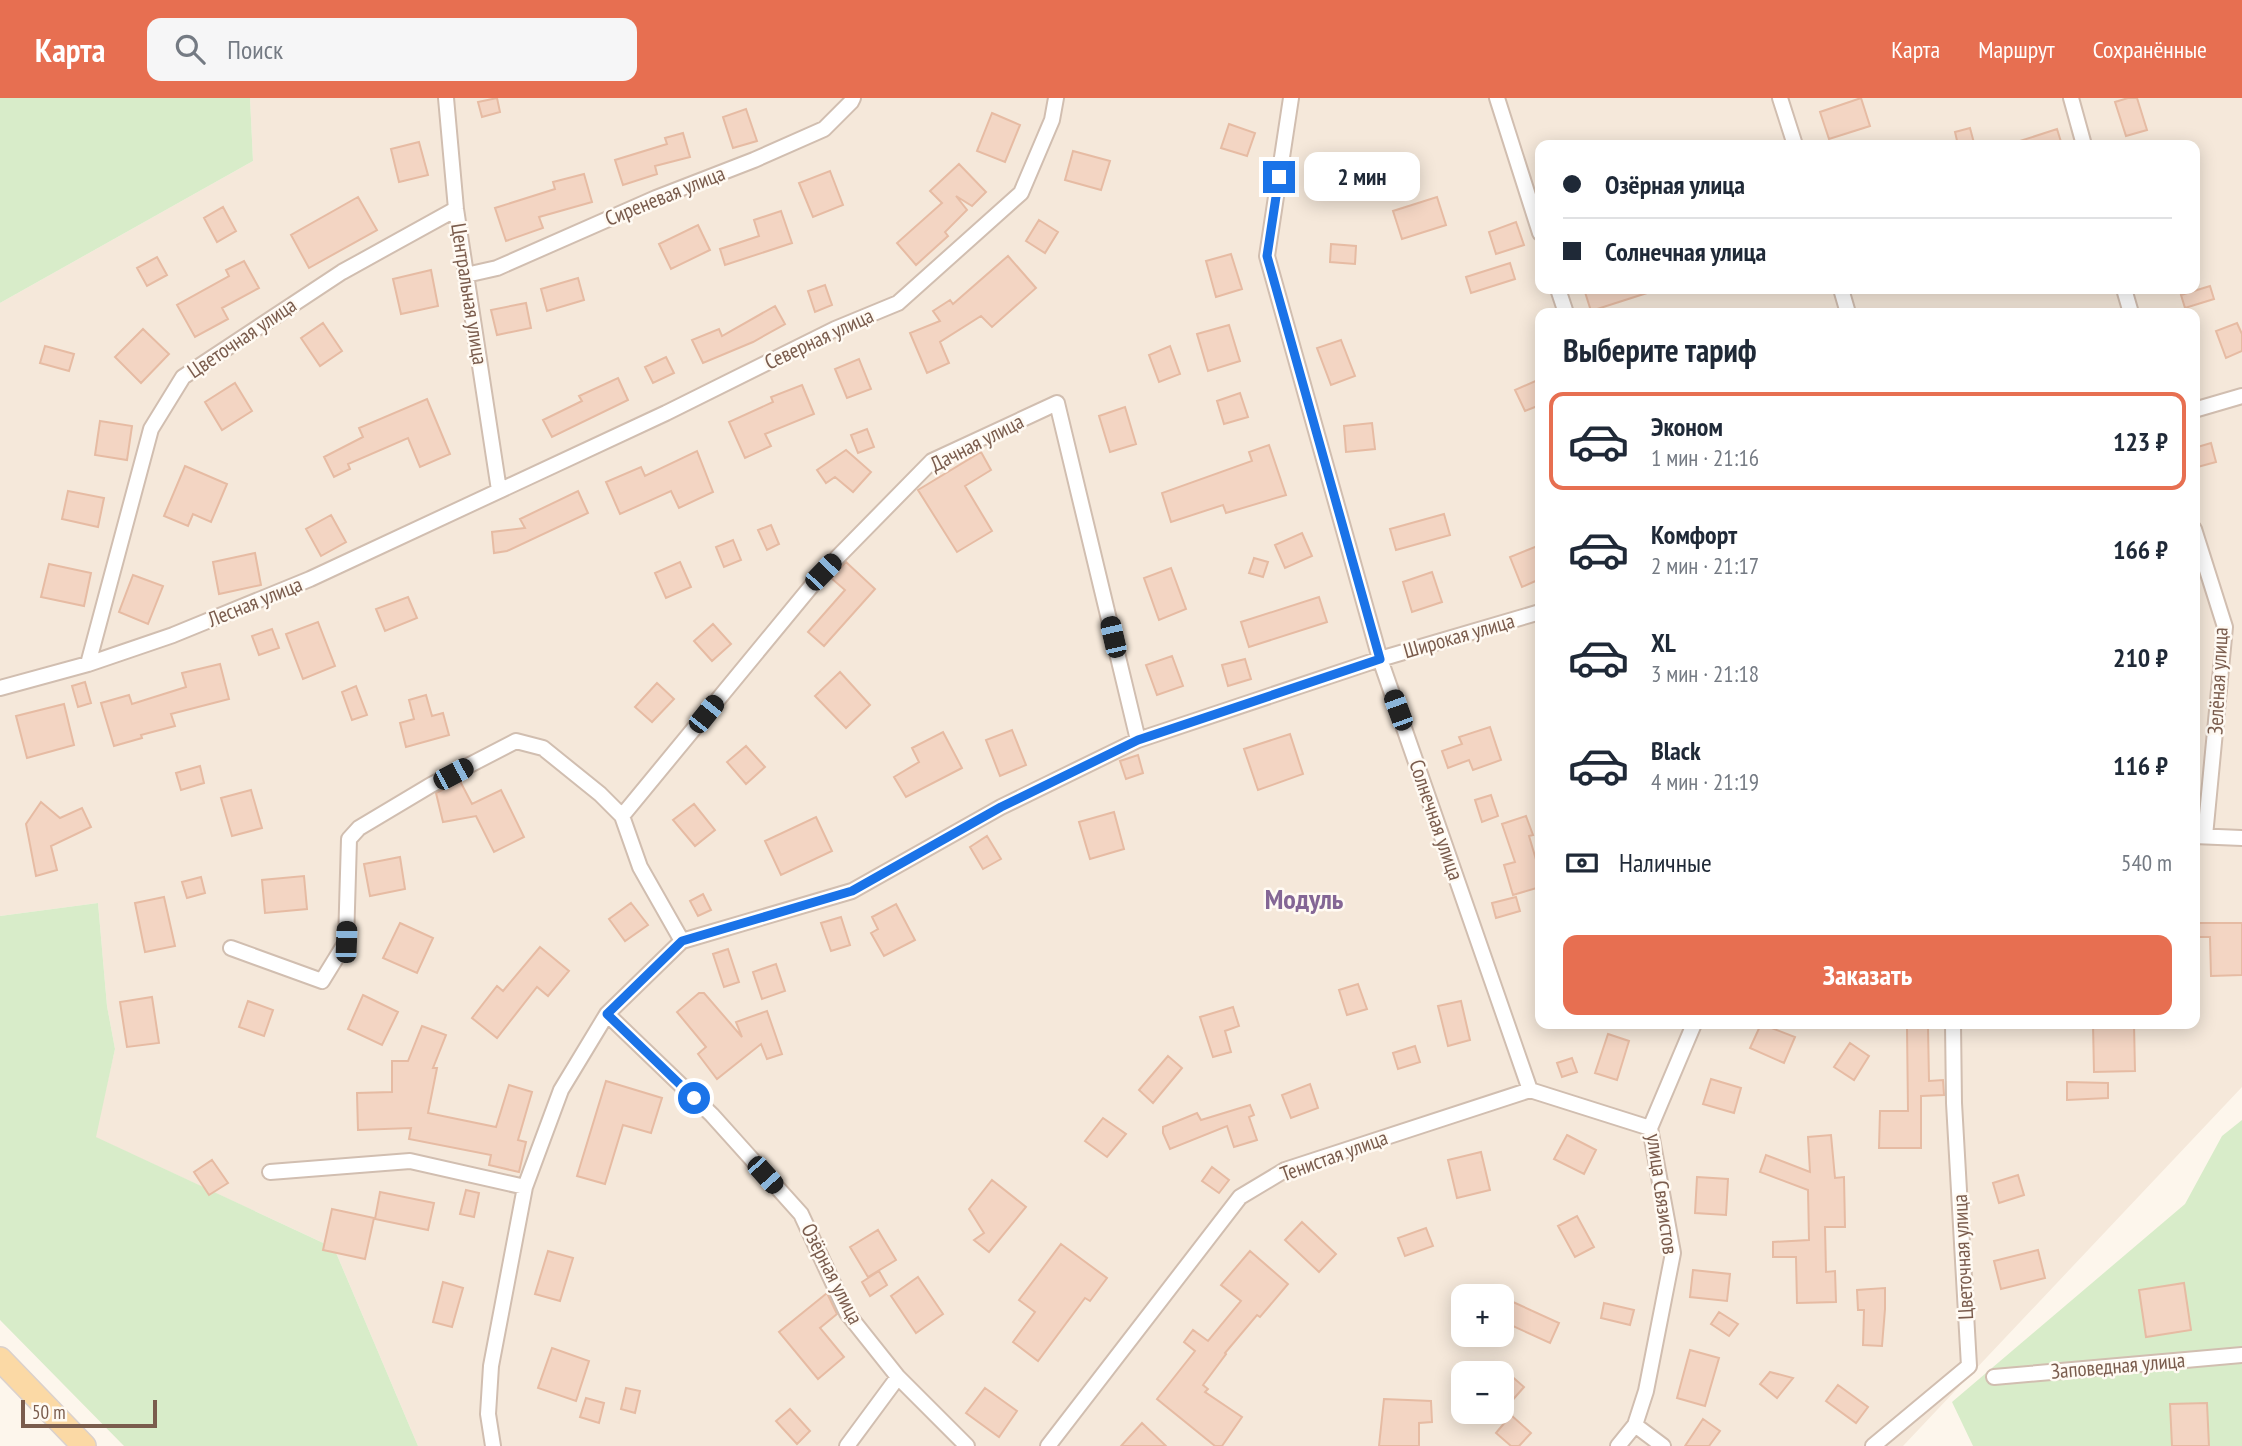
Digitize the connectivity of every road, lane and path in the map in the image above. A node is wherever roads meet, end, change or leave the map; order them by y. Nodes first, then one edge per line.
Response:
1 (446, 98) edge
2 (852, 98) edge
3 (1056, 98) edge
4 (1291, 98) edge
5 (1497, 98) edge
6 (1780, 98) edge
7 (2071, 98) edge
8 (1793, 140) edge
9 (2083, 140) edge
10 (456, 209) junction
11 (1535, 217) edge
12 (466, 275) junction
13 (2242, 396) edge
14 (2200, 408) edge
15 (499, 490) junction
16 (2200, 548) edge
17 (1535, 613) edge
18 (1380, 659) junction
19 (89, 664) junction
20 (0, 688) edge
21 (1138, 740) junction
22 (622, 816) junction
23 (2200, 836) edge
24 (2242, 838) edge
25 (682, 941) junction
26 (231, 948) dead end
27 (607, 1014) junction
28 (1692, 1029) edge
29 (1952, 1029) edge
30 (1530, 1090) junction
31 (1650, 1128) junction
32 (270, 1172) dead end
33 (526, 1187) junction
34 (2242, 1355) edge
35 (0, 1359) edge
36 (898, 1377) junction
37 (1994, 1377) dead end
38 (0, 1379) edge
39 (1635, 1425) junction
40 (64, 1446) edge
41 (84, 1446) edge
42 (493, 1446) edge
43 (847, 1446) edge
44 (967, 1446) edge
45 (1048, 1446) edge
46 (1618, 1446) edge
47 (1662, 1446) edge
48 (1873, 1446) edge

1 - 10 street, Центральная улица
2 - 12 street, Сиреневая улица
3 - 15 street, Северная улица
4 - 18 street, Солнечная улица
5 - 11 street
6 - 8 street
7 - 9 street
10 - 12 street, Центральная улица
10 - 19 street, Цветочная улица
12 - 15 street, Центральная улица
13 - 14 street
15 - 19 street, Лесная улица
16 - 23 street, Зелёная улица
17 - 18 street, Широкая улица
18 - 21 street, Широкая улица
18 - 30 street, Солнечная улица
19 - 20 street, Лесная улица
21 - 22 street, Дачная улица
21 - 25 street, Широкая улица
22 - 25 street
22 - 26 street
23 - 24 street
25 - 27 street, Широкая улица
27 - 33 street, Широкая улица
27 - 36 street, Озёрная улица
28 - 31 street, улица Связистов
29 - 48 street, Цветочная улица
30 - 31 street
30 - 45 street, Тенистая улица
31 - 39 street, улица Связистов
32 - 33 street
33 - 42 street, Широкая улица
34 - 37 street, Заповедная улица
35 - 41 main road
36 - 43 street
36 - 44 street, Озёрная улица
38 - 40 main road
39 - 46 street, улица Связистов
39 - 47 street

